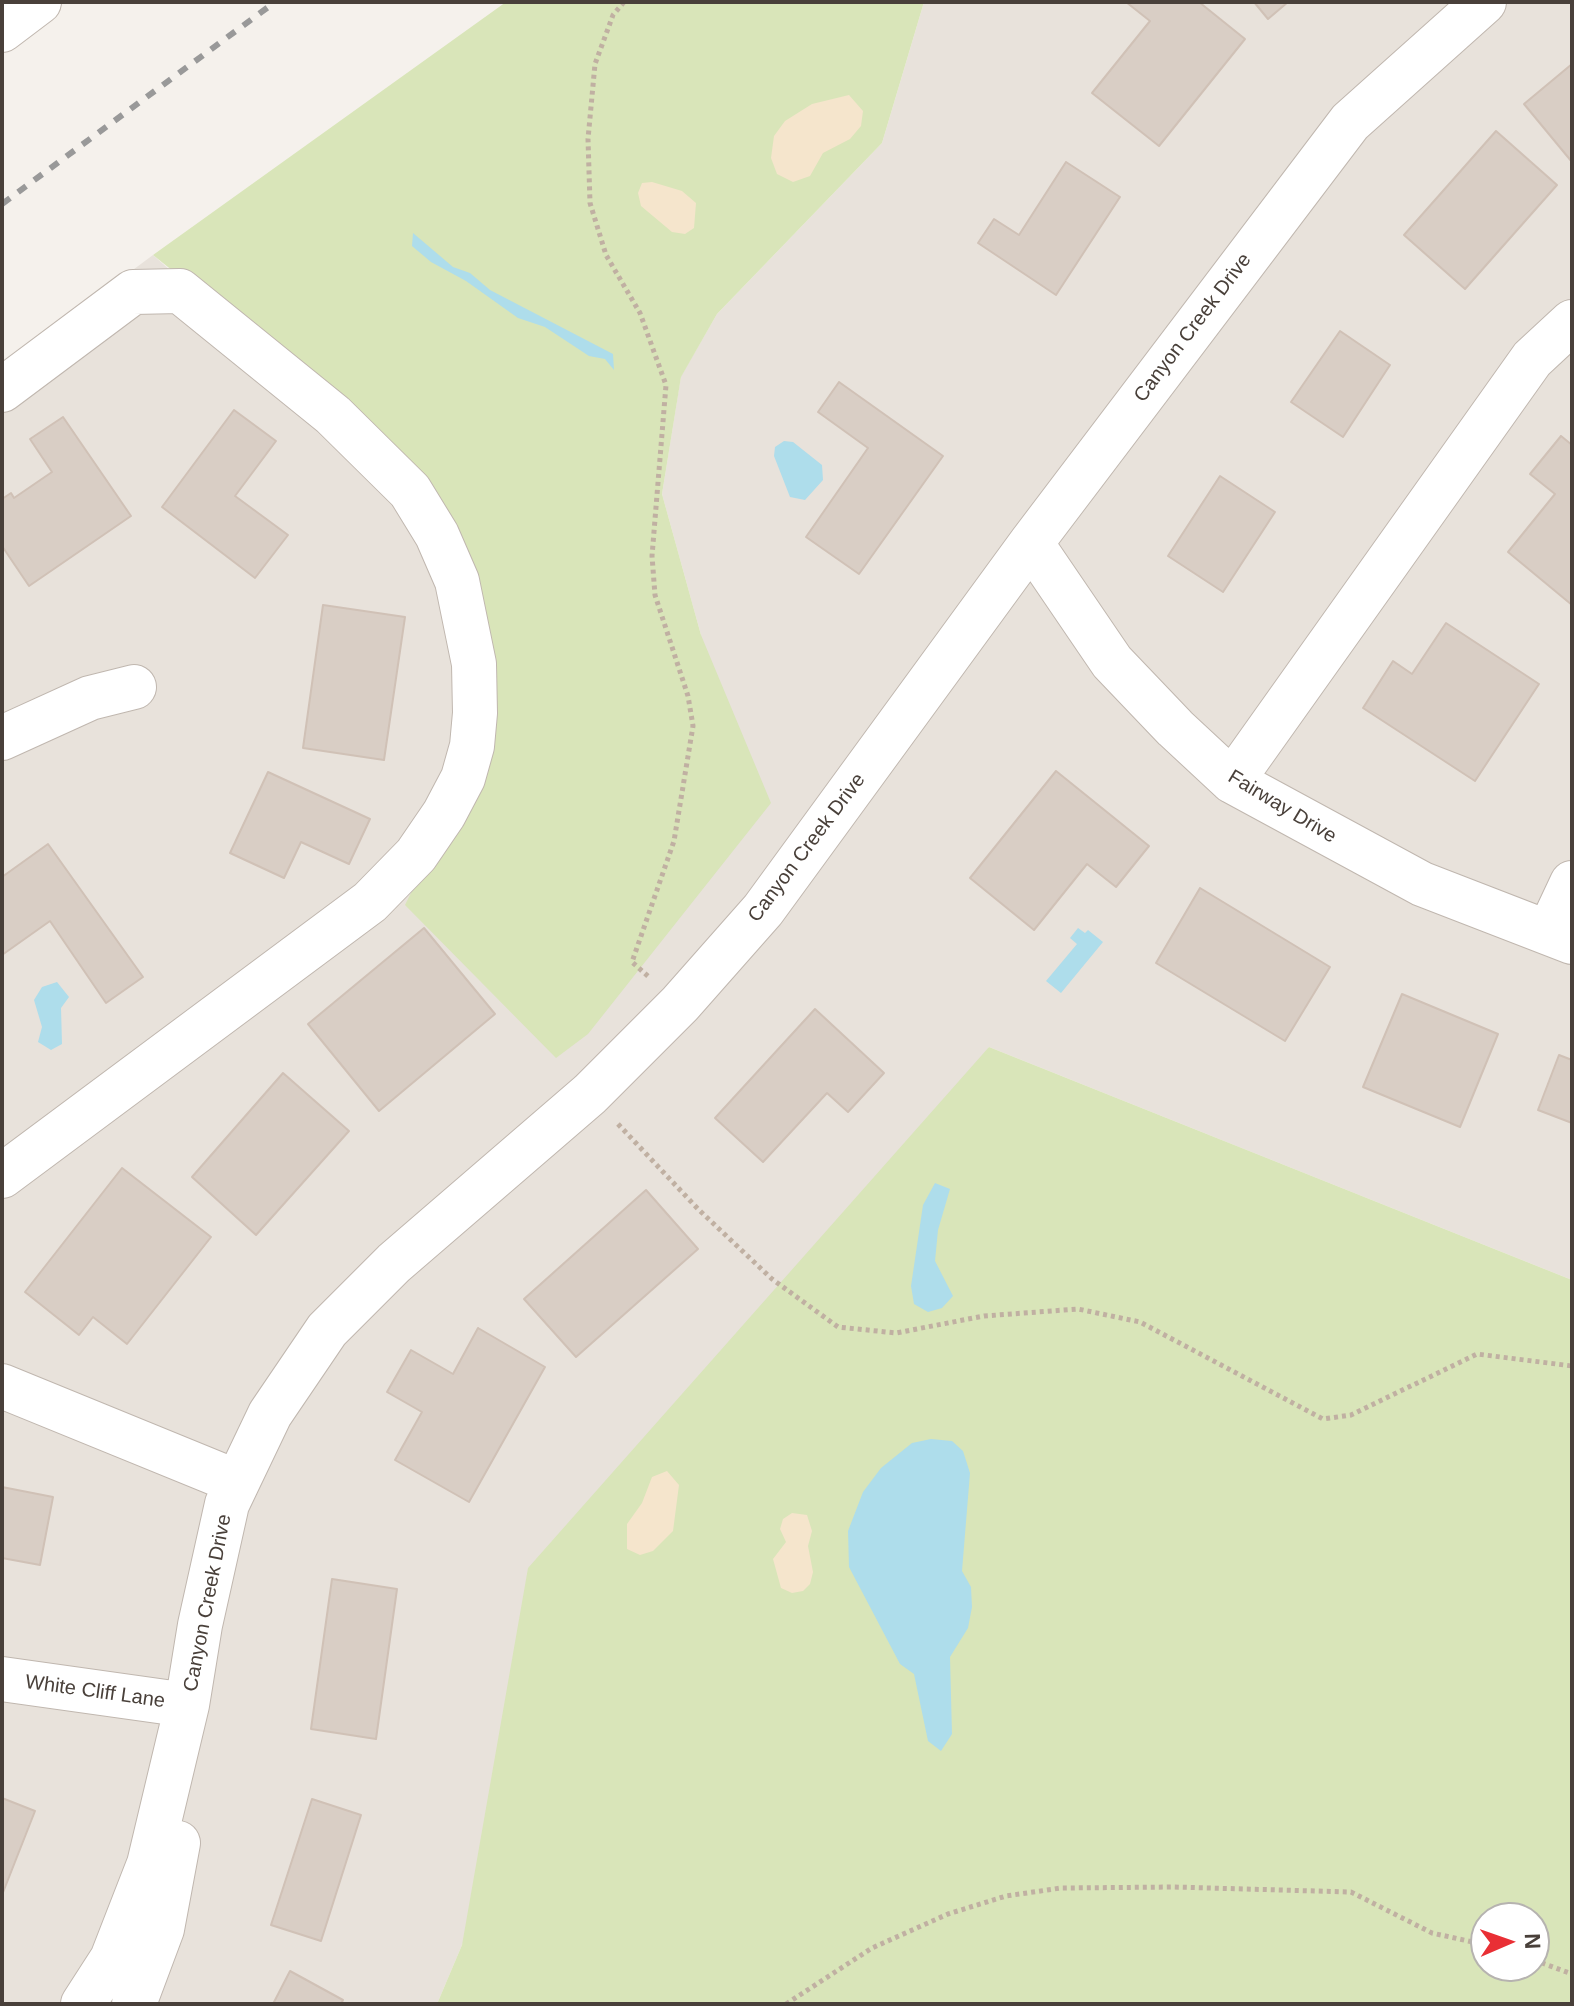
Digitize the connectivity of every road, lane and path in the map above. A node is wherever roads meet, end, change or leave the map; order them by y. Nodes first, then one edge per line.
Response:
1 (39, 2) edge
2 (624, 2) edge
3 (1484, 2) edge
4 (2, 30) edge
5 (1572, 322) edge
6 (2, 390) edge
7 (1031, 543) junction
8 (134, 687) dead end
9 (2, 738) edge
10 (1232, 781) junction
11 (1572, 883) edge
12 (1561, 937) edge
13 (680, 1004) junction
14 (590, 1094) junction
15 (2, 1176) edge
16 (1572, 1366) edge
17 (2, 1386) edge
18 (237, 1482) junction
19 (2, 1679) edge
20 (187, 1705) junction
21 (1470, 1941) edge
22 (1550, 1966) edge
23 (1572, 1974) edge
24 (83, 2004) edge
25 (134, 2004) edge
26 (786, 2004) edge

1 - 4 street
2 - 13 path
3 - 7 street, Canyon Creek Drive
5 - 10 street
6 - 15 street
7 - 10 street, Fairway Drive
7 - 13 street, Canyon Creek Drive
8 - 9 street
10 - 12 street, Fairway Drive
11 - 12 street
13 - 14 street, Canyon Creek Drive
14 - 16 path
14 - 18 street, Canyon Creek Drive
17 - 18 street
18 - 20 street, Canyon Creek Drive
19 - 20 street, White Cliff Lane
20 - 24 street, Canyon Creek Drive
20 - 25 street, Canyon Creek Drive
21 - 26 path
22 - 23 path

